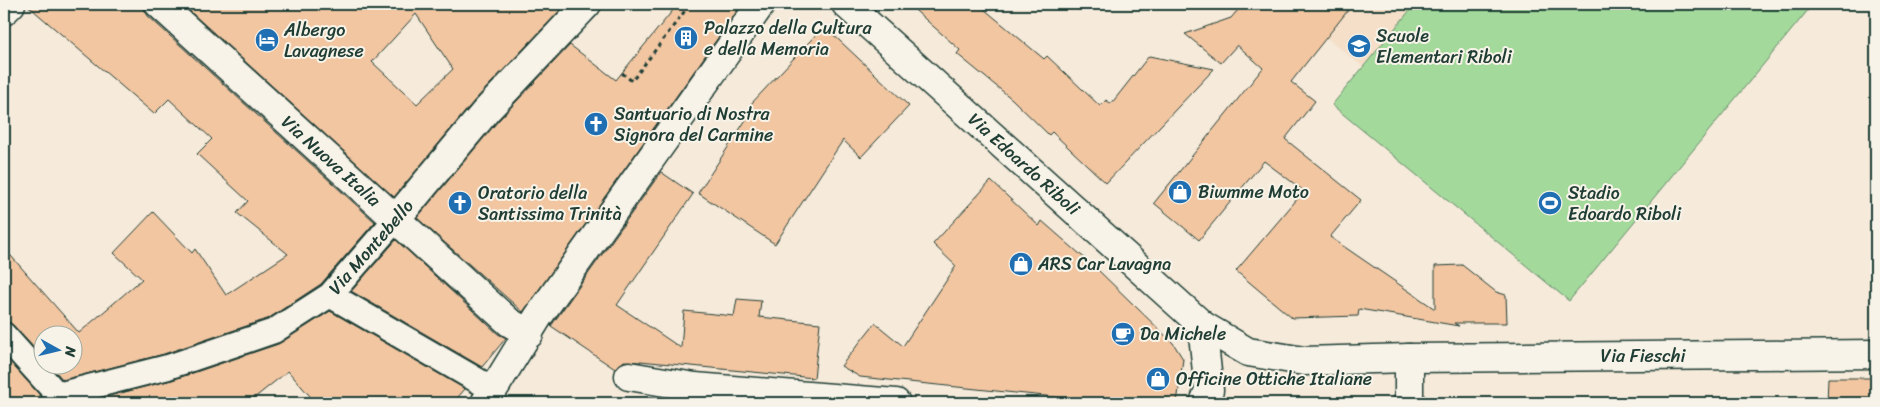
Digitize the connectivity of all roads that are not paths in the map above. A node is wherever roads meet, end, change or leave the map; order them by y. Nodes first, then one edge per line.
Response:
1 (12, 4) edge
2 (159, 4) edge
3 (587, 4) edge
4 (761, 4) edge
5 (846, 4) edge
6 (4, 11) edge
7 (395, 220) junction
8 (330, 295) junction
9 (1202, 325) junction
10 (529, 334) junction
11 (4, 335) edge
12 (1876, 354) edge
13 (1409, 358) junction
14 (629, 376) dead end
15 (693, 395) edge
16 (489, 397) edge
17 (62, 399) edge
18 (896, 403) edge
19 (1204, 403) edge
20 (1409, 403) edge

1 - 6 street
2 - 7 street, Via Nuova Italia
3 - 7 street, Via Montebello
4 - 10 street
5 - 9 street, Via Edoardo Riboli
7 - 8 street, Via Montebello
7 - 10 street, Via Nuova Italia
8 - 16 street
8 - 17 street, Via Montebello
9 - 13 street, Via Edoardo Riboli
9 - 19 street
10 - 16 street
11 - 17 street
12 - 13 street, Via Fieschi
13 - 20 street
14 - 15 street
15 - 18 street

